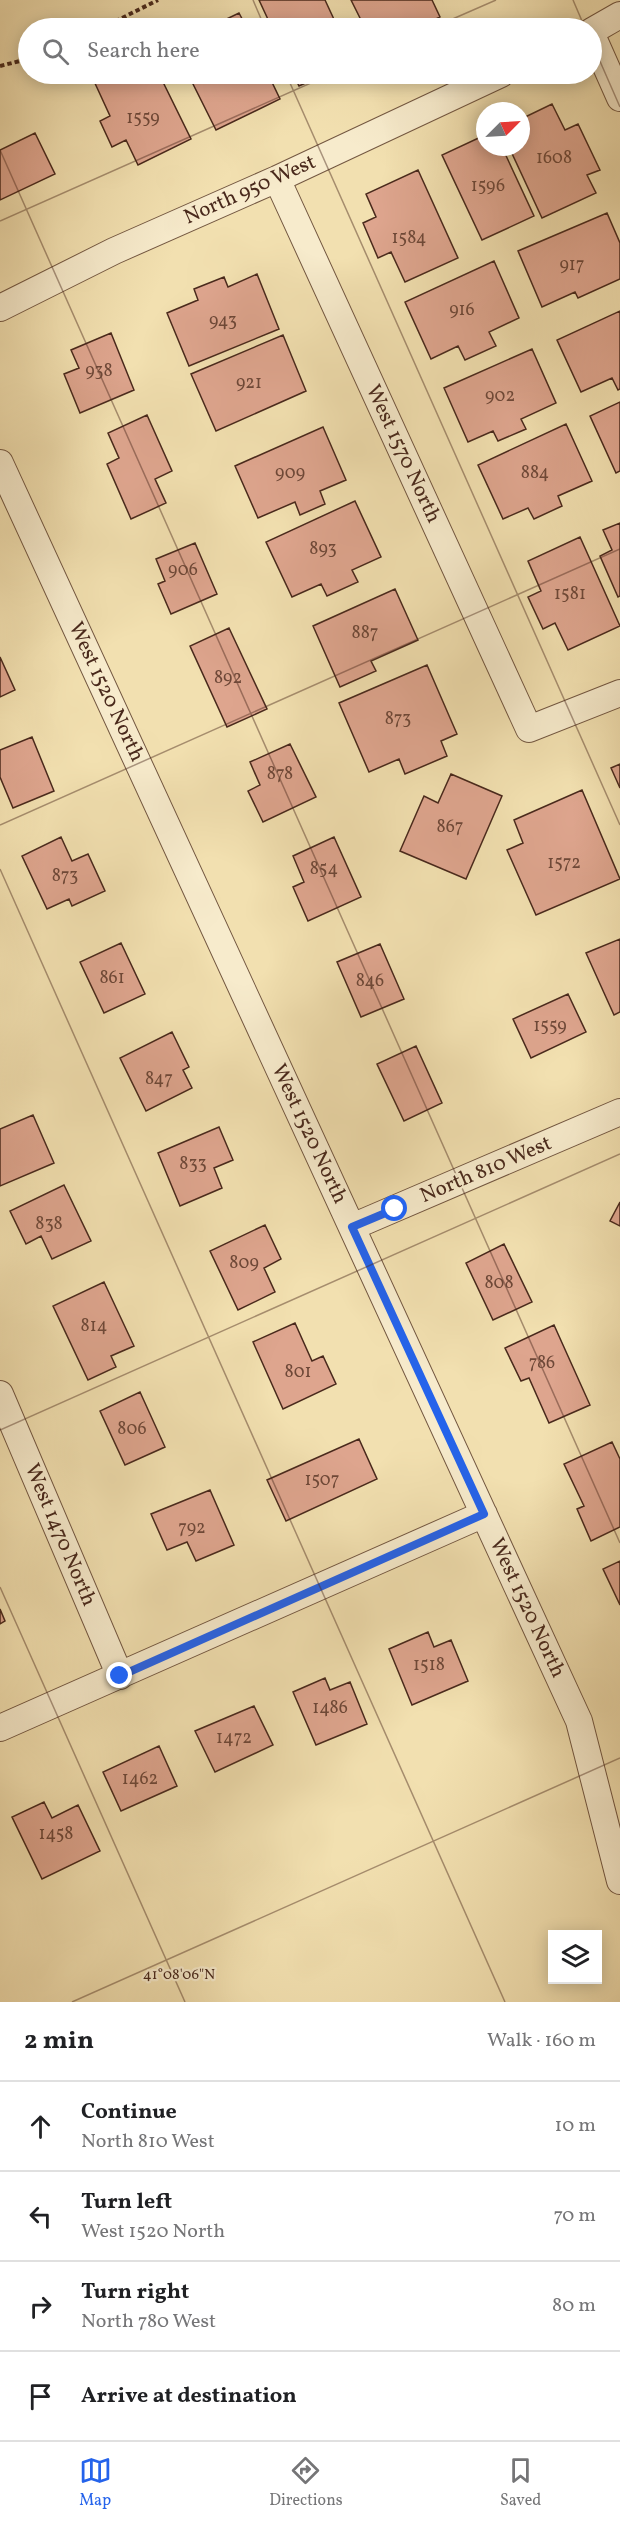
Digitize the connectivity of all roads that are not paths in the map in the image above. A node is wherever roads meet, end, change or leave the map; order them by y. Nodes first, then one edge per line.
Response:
1 (620, 15) edge
2 (602, 26) edge
3 (602, 58) edge
4 (479, 84) edge
5 (620, 98) edge
6 (277, 178) junction
7 (0, 308) edge
8 (0, 463) edge
9 (620, 693) edge
10 (620, 1112) edge
11 (352, 1227) junction
12 (0, 1394) edge
13 (484, 1514) junction
14 (120, 1676) junction
15 (0, 1728) edge
16 (620, 1881) edge

1 - 2 street
3 - 5 street
4 - 6 street, North 950 West
6 - 7 street, North 950 West
6 - 9 street, West 1570 North
8 - 11 street, West 1520 North
10 - 11 street, North 810 West
11 - 13 street, West 1520 North
12 - 14 street, West 1470 North
13 - 14 street
13 - 16 street, West 1520 North
14 - 15 street

